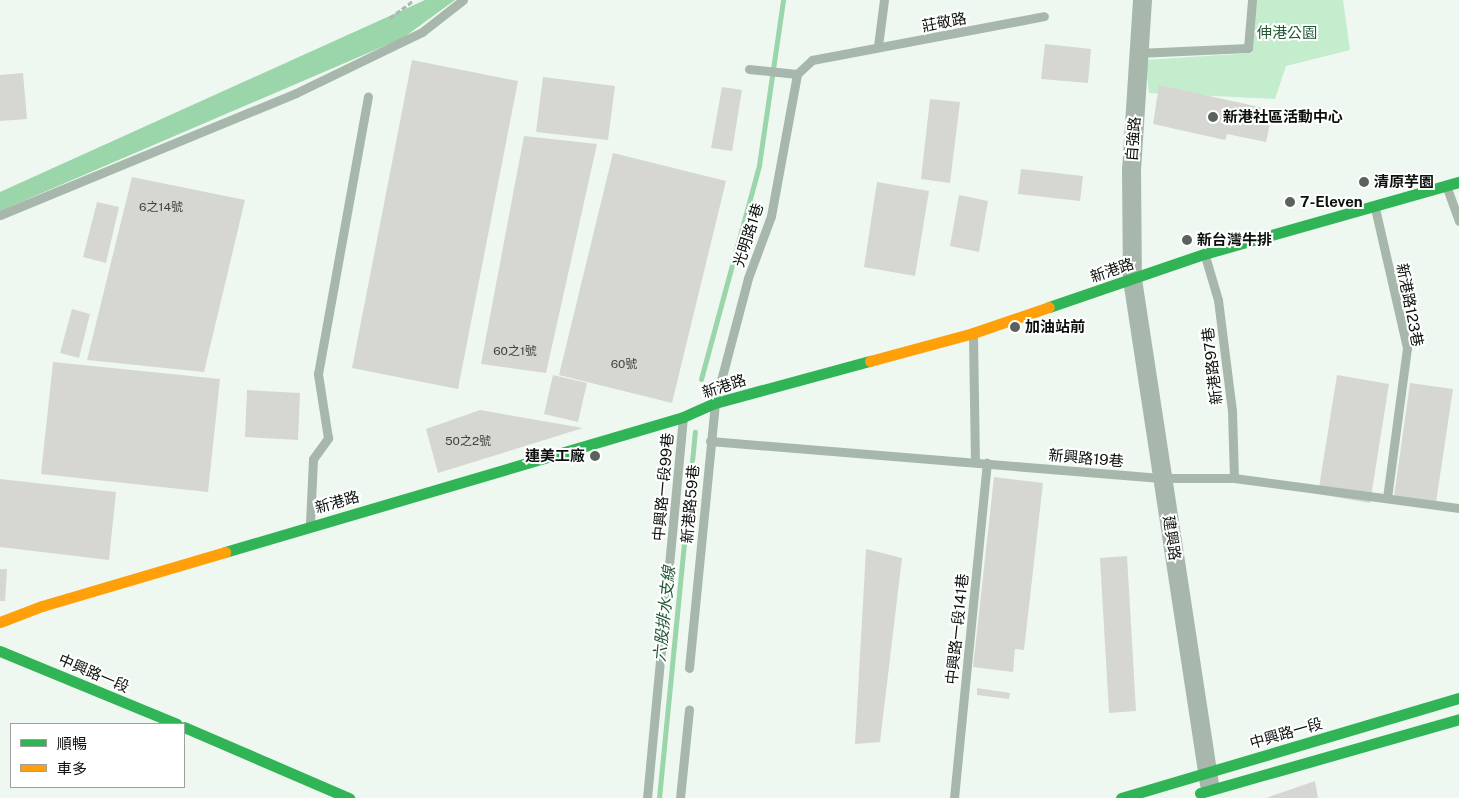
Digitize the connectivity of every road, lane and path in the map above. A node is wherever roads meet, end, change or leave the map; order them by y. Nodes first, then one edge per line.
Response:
1 (414, 0) edge
2 (463, 0) edge
3 (884, 0) edge
4 (1142, 0) edge
5 (1252, 0) edge
6 (1044, 16) dead end
7 (390, 18) dead end
8 (878, 46) junction
9 (1138, 52) junction
10 (749, 69) dead end
11 (797, 74) junction
12 (368, 96) dead end
13 (1459, 182) edge
14 (1446, 186) junction
15 (1375, 208) junction
16 (0, 215) edge
17 (1459, 221) edge
18 (1204, 254) junction
19 (1132, 279) junction
20 (973, 333) junction
21 (715, 403) junction
22 (683, 417) junction
23 (710, 441) junction
24 (975, 462) junction
25 (987, 463) junction
26 (1163, 478) junction
27 (1234, 478) junction
28 (1387, 497) junction
29 (1459, 508) edge
30 (310, 526) junction
31 (0, 622) edge
32 (0, 651) edge
33 (689, 668) dead end
34 (1459, 698) edge
35 (689, 709) dead end
36 (1459, 719) edge
37 (174, 723) edge
38 (185, 727) edge
39 (1210, 786) edge
40 (1191, 795) dead end
41 (349, 798) edge
42 (647, 798) edge
43 (680, 798) edge
44 (954, 798) edge
45 (1121, 798) edge

1 - 7 path
2 - 16 lane
3 - 8 lane
4 - 9 street, 自強路
5 - 9 lane
6 - 8 lane, 莊敬路
8 - 11 lane
9 - 19 street, 自強路
10 - 11 lane
11 - 21 lane, 光明路1巷
12 - 30 lane
13 - 14 street, 新港路
14 - 15 street, 新港路
14 - 17 lane
15 - 18 street, 新港路
15 - 28 lane, 新港路123巷
18 - 19 street, 新港路
18 - 27 lane, 新港路97巷
19 - 20 street, 新港路
19 - 26 street, 建興路
20 - 21 street, 新港路
20 - 24 lane
21 - 22 street, 新港路
21 - 23 lane, 新港路59巷
22 - 30 street, 新港路
22 - 42 lane, 中興路一段99巷
23 - 24 lane, 新興路19巷
23 - 33 lane, 新港路59巷
24 - 25 lane, 新興路19巷
25 - 26 lane, 新興路19巷
25 - 44 lane, 中興路一段141巷
26 - 27 lane, 新興路19巷
26 - 39 street, 建興路
27 - 28 lane, 新興路19巷
28 - 29 lane, 新興路19巷
30 - 31 street, 新港路
32 - 37 street, 中興路一段
34 - 39 street, 中興路一段
35 - 43 lane
36 - 39 street, 中興路一段
38 - 41 street
39 - 40 street, 中興路一段
39 - 45 street, 中興路一段

